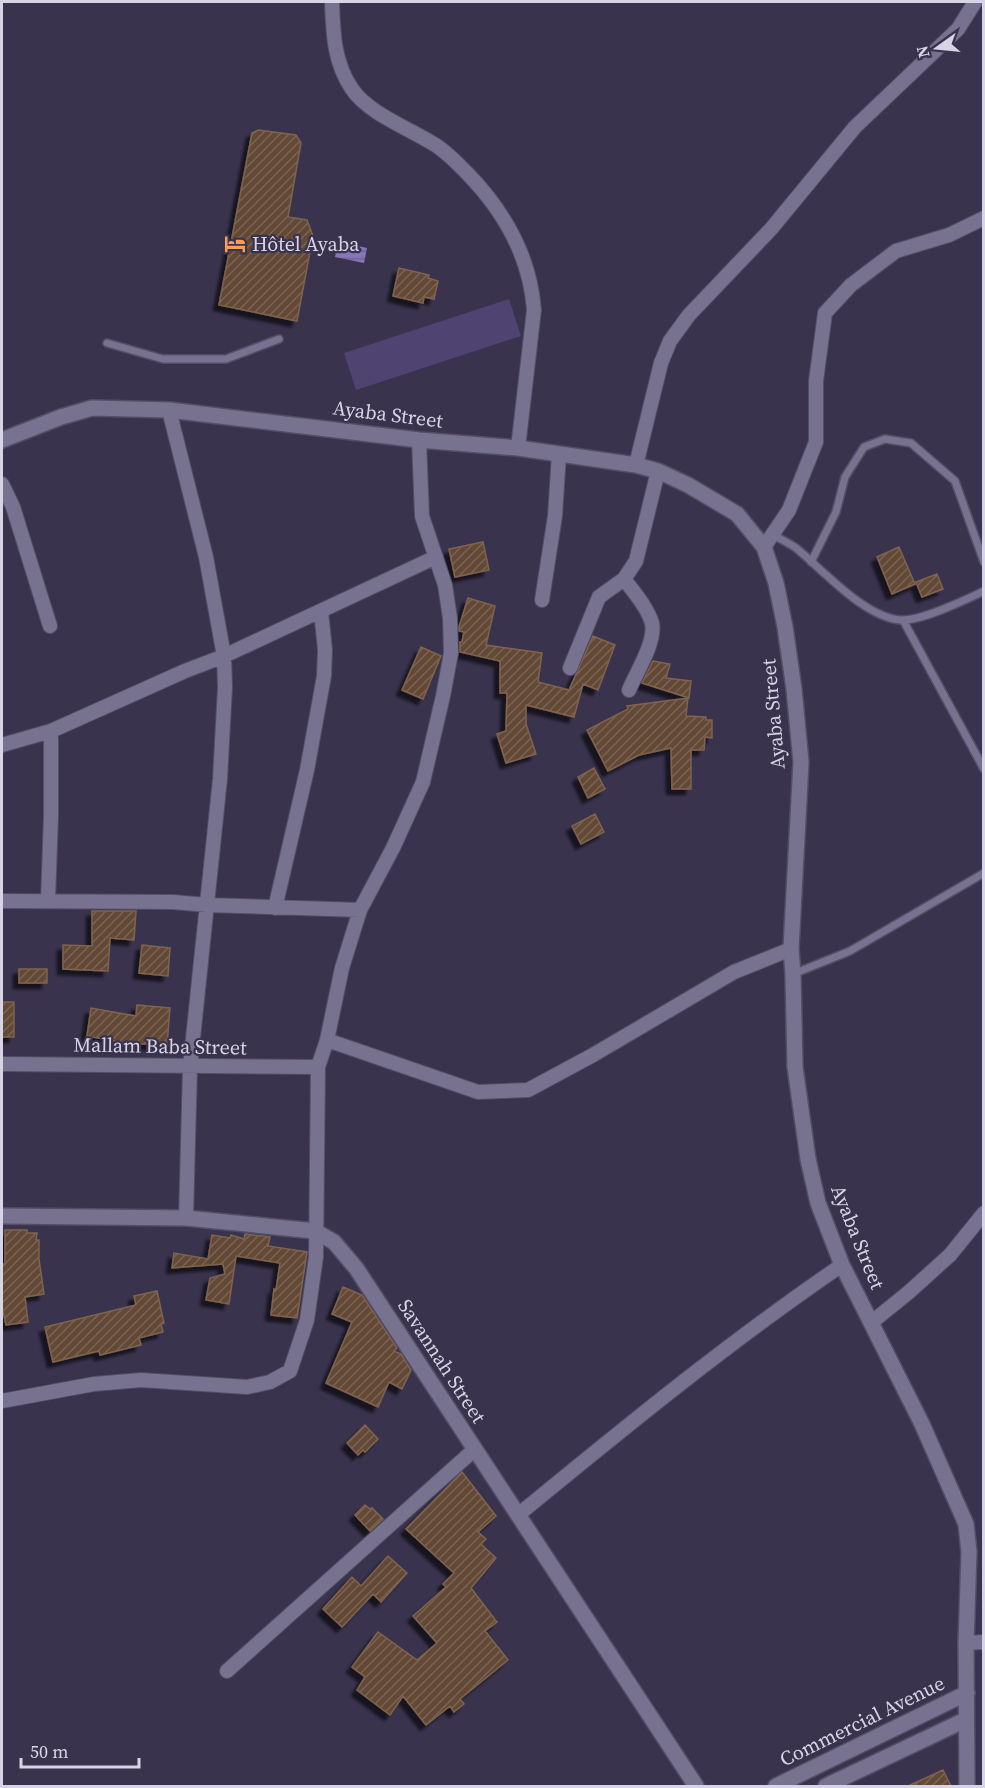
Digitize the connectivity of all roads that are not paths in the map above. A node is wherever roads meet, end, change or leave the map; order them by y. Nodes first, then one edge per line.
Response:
1 (332, 2) edge
2 (975, 2) edge
3 (984, 218) edge
4 (279, 339) dead end
5 (107, 343) dead end
6 (169, 410) junction
7 (2, 440) edge
8 (419, 440) junction
9 (518, 448) junction
10 (560, 454) junction
11 (636, 465) junction
12 (658, 471) junction
13 (2, 484) edge
14 (772, 534) junction
15 (764, 547) junction
16 (436, 556) junction
17 (811, 562) junction
18 (984, 562) edge
19 (624, 579) junction
20 (984, 591) edge
21 (542, 600) dead end
22 (321, 611) junction
23 (903, 620) junction
24 (50, 626) dead end
25 (224, 656) junction
26 (570, 668) dead end
27 (629, 690) dead end
28 (51, 731) junction
29 (2, 744) edge
30 (984, 769) edge
31 (984, 873) edge
32 (2, 901) edge
33 (48, 901) junction
34 (207, 905) junction
35 (275, 908) junction
36 (360, 910) junction
37 (791, 949) junction
38 (793, 974) junction
39 (327, 1040) junction
40 (2, 1064) edge
41 (190, 1066) junction
42 (318, 1067) junction
43 (984, 1213) edge
44 (2, 1216) edge
45 (186, 1218) junction
46 (315, 1231) junction
47 (842, 1265) junction
48 (872, 1322) junction
49 (2, 1401) edge
50 (475, 1449) junction
51 (518, 1515) junction
52 (984, 1642) edge
53 (966, 1643) junction
54 (227, 1671) dead end
55 (967, 1693) junction
56 (965, 1720) junction
57 (696, 1786) edge
58 (776, 1786) edge
59 (826, 1786) edge
60 (968, 1786) edge

1 - 9 street
2 - 11 street
3 - 14 street
4 - 5 lane
6 - 7 main road, Ayaba Street
6 - 8 main road, Ayaba Street
6 - 25 street
8 - 9 main road, Ayaba Street
8 - 16 street
9 - 10 main road, Ayaba Street
10 - 11 main road, Ayaba Street
10 - 21 street
11 - 12 main road, Ayaba Street
12 - 15 main road, Ayaba Street
12 - 19 street
13 - 24 street
14 - 15 street
14 - 17 lane
15 - 37 main road, Ayaba Street
16 - 22 street
16 - 36 street
17 - 18 lane
17 - 23 lane
19 - 26 street
19 - 27 street
20 - 23 lane
22 - 25 street
22 - 35 street
23 - 30 lane
25 - 28 street
25 - 34 street
28 - 29 street
28 - 33 street
31 - 38 lane
32 - 33 street
33 - 34 street
34 - 35 street
34 - 41 street
35 - 36 street
36 - 39 street
37 - 38 main road, Ayaba Street
37 - 39 street
38 - 47 main road, Ayaba Street
39 - 42 street
40 - 41 street, Mallam Baba Street
41 - 42 street, Mallam Baba Street
41 - 45 street
42 - 46 street
43 - 48 street
44 - 45 main road, Savannah Street
45 - 46 main road, Savannah Street
46 - 49 street
46 - 50 main road, Savannah Street
47 - 48 main road, Ayaba Street
47 - 51 street
48 - 53 main road, Ayaba Street
50 - 51 main road, Savannah Street
50 - 54 street
51 - 57 main road, Savannah Street
52 - 53 street
53 - 55 main road, Ayaba Street
55 - 56 main road, Ayaba Street
55 - 58 main road, Commercial Avenue
56 - 59 main road
56 - 60 main road, Ayaba Street

